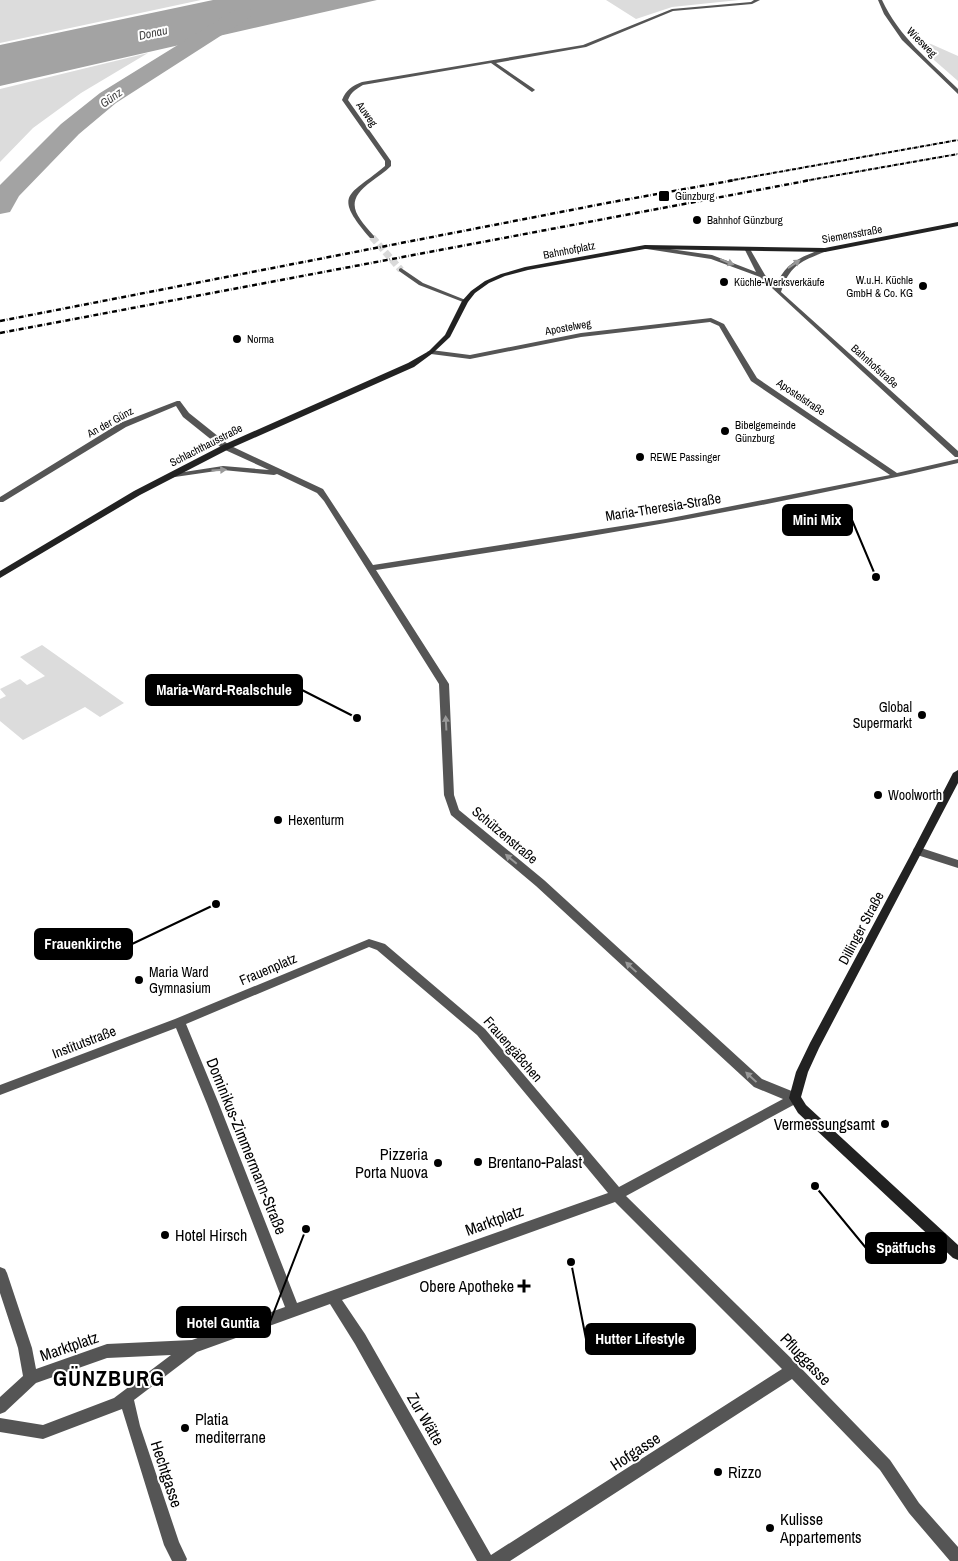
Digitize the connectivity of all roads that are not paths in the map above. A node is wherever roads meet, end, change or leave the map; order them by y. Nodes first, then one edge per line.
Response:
1 (758, 0) edge
2 (880, 0) edge
3 (492, 62) junction
4 (532, 90) dead end
5 (958, 92) edge
6 (958, 224) edge
7 (372, 237) tunnel mouth
8 (645, 247) junction
9 (748, 250) junction
10 (824, 250) junction
11 (401, 270) tunnel mouth
12 (762, 276) junction
13 (778, 292) junction
14 (465, 301) junction
15 (711, 320) joint
16 (431, 352) junction
17 (226, 447) junction
18 (958, 455) edge
19 (958, 461) edge
20 (283, 474) junction
21 (171, 476) junction
22 (897, 476) junction
23 (0, 500) edge
24 (371, 568) junction
25 (0, 574) edge
26 (958, 773) edge
27 (918, 851) junction
28 (958, 864) edge
29 (369, 943) joint
30 (179, 1022) junction
31 (0, 1090) edge
32 (795, 1098) junction
33 (617, 1195) junction
34 (958, 1254) edge
35 (0, 1273) edge
36 (332, 1296) junction
37 (293, 1311) junction
38 (192, 1347) junction
39 (792, 1370) junction
40 (31, 1378) junction
41 (126, 1397) junction
42 (0, 1407) edge
43 (0, 1425) edge
44 (958, 1559) edge
45 (179, 1560) dead end
46 (486, 1561) edge
47 (496, 1561) edge

1 - 3 street, Auweg
2 - 5 street, Wiesweg
3 - 4 street
3 - 7 street, Auweg
6 - 10 main road, Siemensstraße
8 - 9 main road, Bahnhofplatz
8 -> 12 street, Bahnhofstraße
8 - 14 main road, Bahnhofplatz
9 - 10 main road, Siemensstraße
9 - 12 street, Bahnhofstraße
13 -> 10 street
11 - 14 street
12 - 13 street, Bahnhofstraße
13 - 18 street, Bahnhofstraße
14 - 16 main road, Bahnhofplatz
15 - 16 street, Apostelweg
15 - 22 street, Apostelstraße
16 - 17 main road, Schlachthausstraße
17 - 20 street, Schützenstraße
17 - 21 main road, Schlachthausstraße
17 - 23 street, An der Günz
19 - 22 street, Maria-Theresia-Straße
21 -> 20 street, Schützenstraße
20 - 24 street, Schützenstraße
21 - 25 main road, Schlachthausstraße
22 - 24 street, Maria-Theresia-Straße
32 -> 24 street, Schützenstraße
26 - 27 main road, Dillinger Straße
27 - 28 street
27 - 32 main road, Dillinger Straße
29 - 30 street, Frauenplatz
29 - 33 street, Frauengäßchen
30 - 31 street, Institutstraße
30 - 37 street, Dominikus-Zimmermann-Straße
32 - 33 street, Marktplatz
32 - 34 main road
33 - 36 street, Marktplatz
33 - 39 street, Pfluggasse
35 - 40 street
36 - 37 street, Marktplatz
36 - 46 street, Zur Wätte
37 - 38 street, Marktplatz
38 - 40 street, Marktplatz
38 - 41 street, Marktplatz
39 - 44 street, Pfluggasse
39 - 47 street, Hofgasse
40 - 42 street, Marktplatz
41 - 43 street, Marktplatz
41 - 45 street, Hechtgasse

